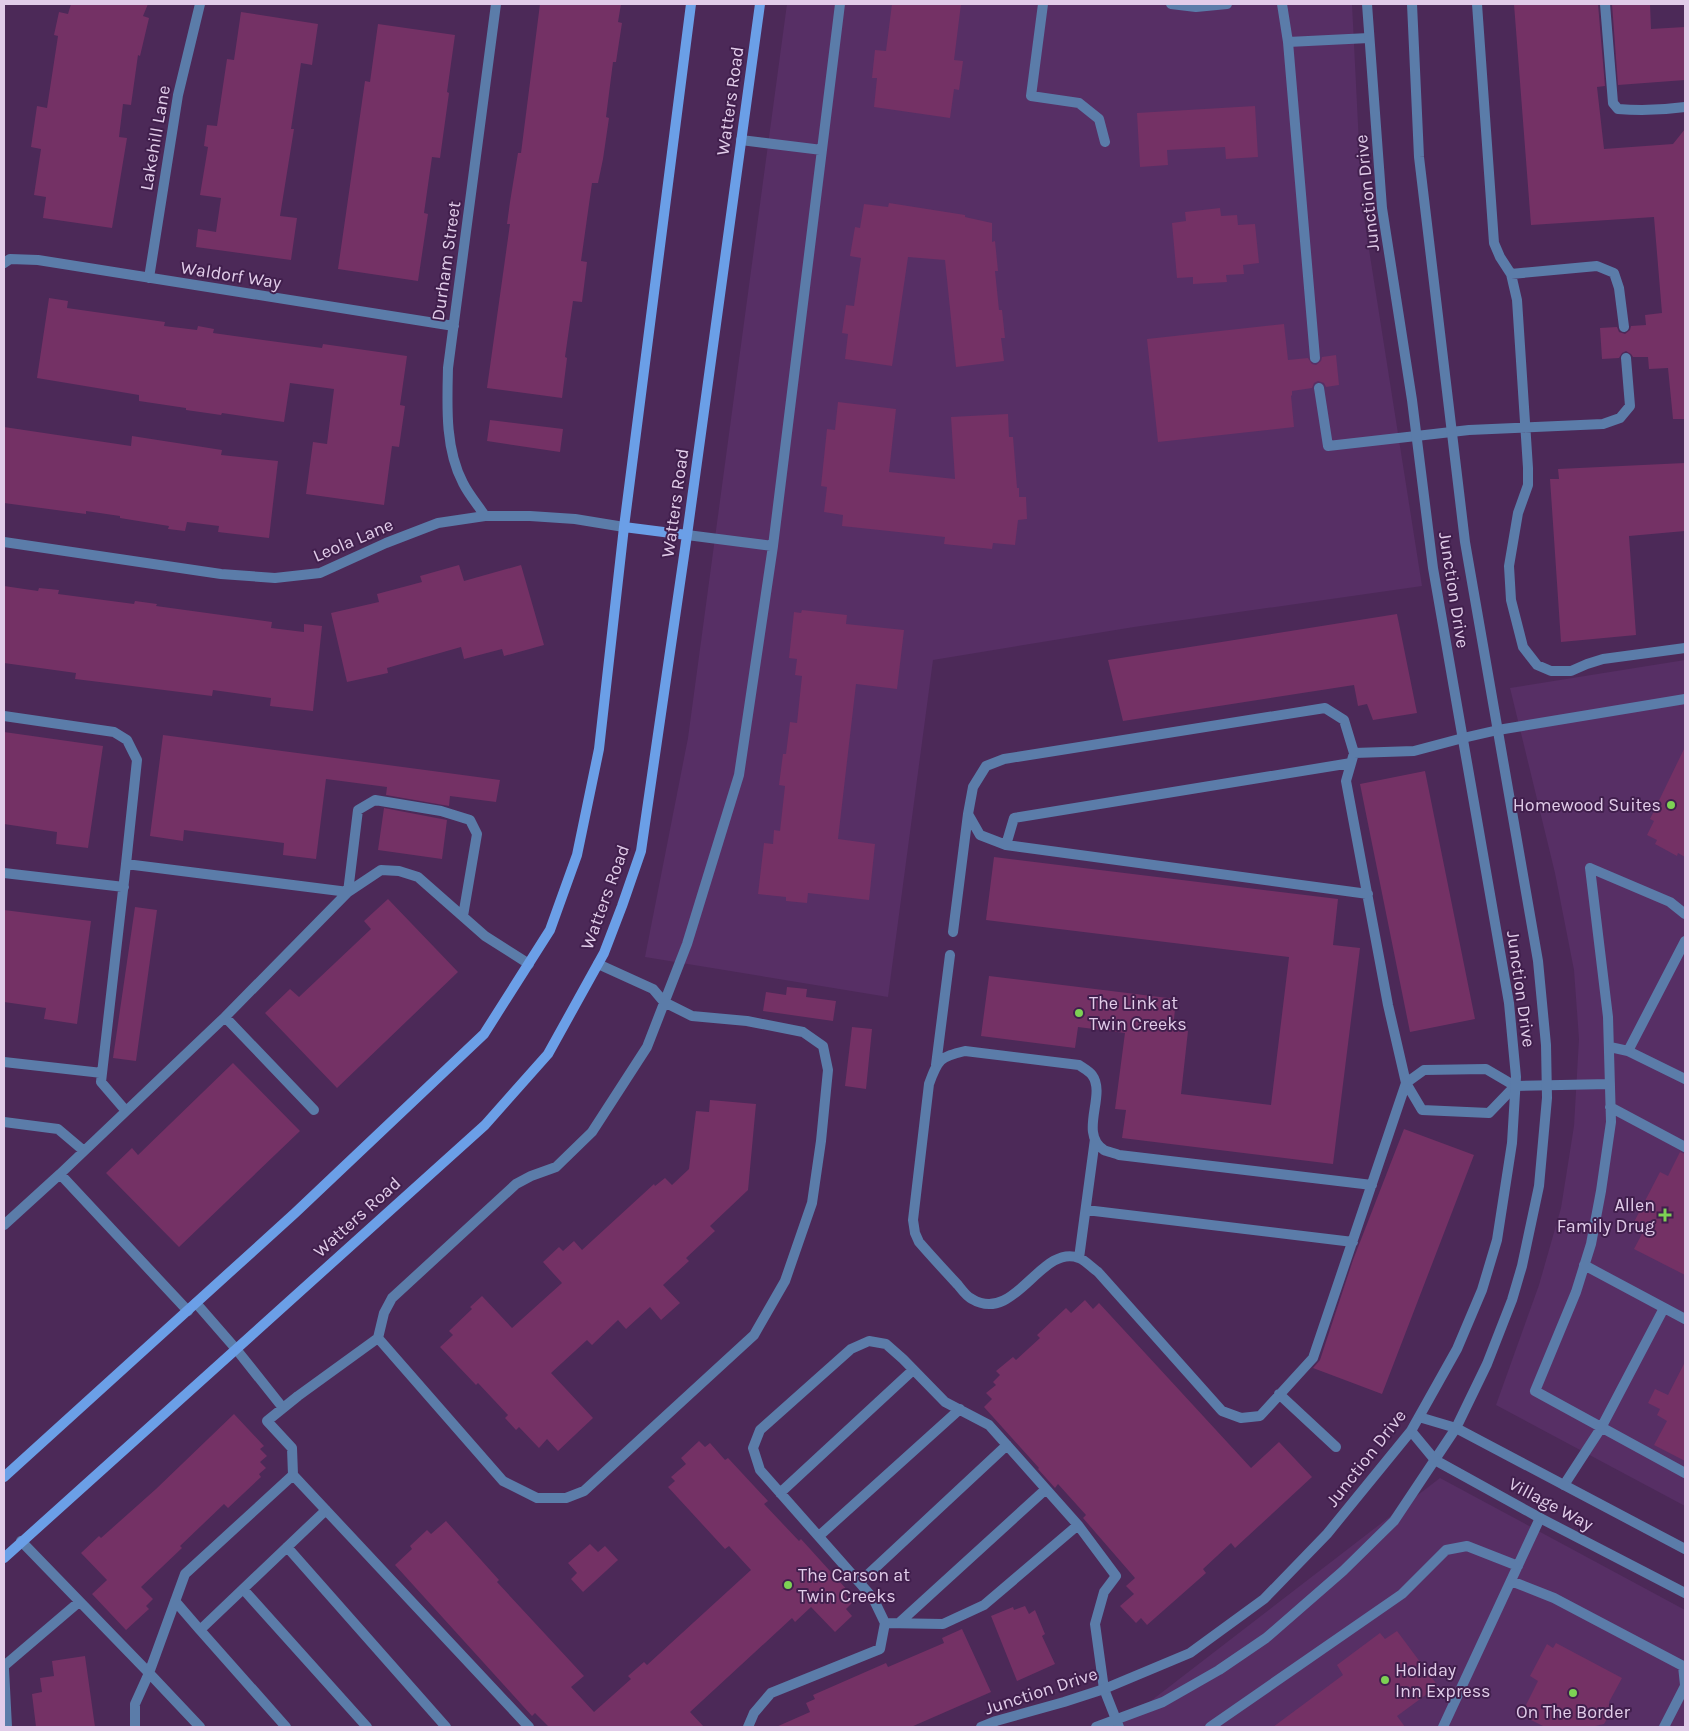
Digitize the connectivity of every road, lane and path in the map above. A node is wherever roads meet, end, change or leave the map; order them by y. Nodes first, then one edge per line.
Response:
1 (200, 4) edge
2 (496, 4) edge
3 (691, 4) edge
4 (760, 4) edge
5 (840, 4) edge
6 (1043, 4) edge
7 (1171, 4) edge
8 (1227, 4) edge
9 (1282, 4) edge
10 (1367, 4) edge
11 (1412, 4) edge
12 (1477, 4) edge
13 (1605, 4) edge
14 (1369, 38) junction
15 (1288, 42) junction
16 (1685, 107) edge
17 (741, 140) junction
18 (1105, 142) dead end
19 (822, 150) junction
20 (4, 263) edge
21 (1511, 274) junction
22 (149, 278) junction
23 (454, 326) junction
24 (1624, 326) dead end
25 (1315, 358) dead end
26 (1626, 358) dead end
27 (1319, 388) dead end
28 (1525, 426) junction
29 (1452, 432) junction
30 (1417, 436) junction
31 (485, 516) junction
32 (624, 527) junction
33 (688, 535) junction
34 (4, 542) edge
35 (773, 546) junction
36 (1685, 648) edge
37 (1685, 699) edge
38 (4, 716) edge
39 (1498, 730) junction
40 (1463, 738) junction
41 (1354, 753) junction
42 (1351, 763) junction
43 (968, 814) junction
44 (1006, 845) junction
45 (126, 864) junction
46 (4, 872) edge
47 (124, 887) junction
48 (348, 892) junction
49 (1368, 894) junction
50 (1685, 914) edge
51 (463, 916) junction
52 (953, 932) dead end
53 (1685, 941) edge
54 (950, 955) dead end
55 (529, 964) junction
56 (598, 964) junction
57 (664, 1002) junction
58 (225, 1016) junction
59 (1610, 1047) junction
60 (1628, 1051) junction
61 (4, 1062) edge
62 (936, 1065) junction
63 (102, 1073) junction
64 (1685, 1079) edge
65 (1406, 1083) junction
66 (1610, 1084) junction
67 (1515, 1086) junction
68 (1547, 1086) junction
69 (1610, 1107) junction
70 (314, 1110) dead end
71 (126, 1111) junction
72 (4, 1122) edge
73 (1095, 1139) junction
74 (1685, 1147) edge
75 (84, 1151) junction
76 (60, 1174) junction
77 (1372, 1185) junction
78 (1086, 1210) junction
79 (4, 1225) edge
80 (1353, 1242) junction
81 (1079, 1258) junction
82 (1584, 1265) junction
83 (196, 1303) junction
84 (1664, 1308) junction
85 (188, 1311) junction
86 (1685, 1319) edge
87 (378, 1338) junction
88 (236, 1348) junction
89 (913, 1370) junction
90 (1279, 1394) junction
91 (283, 1408) junction
92 (960, 1409) junction
93 (1420, 1417) junction
94 (1456, 1428) junction
95 (1601, 1428) junction
96 (1412, 1431) junction
97 (1007, 1445) junction
98 (1336, 1447) dead end
99 (1435, 1460) junction
100 (1685, 1473) edge
101 (293, 1475) junction
102 (4, 1477) edge
103 (1564, 1485) junction
104 (1046, 1489) junction
105 (780, 1493) junction
106 (326, 1510) junction
107 (1540, 1518) junction
108 (1078, 1525) junction
109 (819, 1536) junction
110 (21, 1542) junction
111 (287, 1547) junction
112 (1685, 1549) edge
113 (4, 1558) edge
114 (1518, 1566) junction
115 (1511, 1581) junction
116 (860, 1582) junction
117 (243, 1589) junction
118 (1685, 1593) edge
119 (175, 1601) junction
120 (79, 1602) junction
121 (885, 1623) junction
122 (899, 1623) junction
123 (200, 1630) junction
124 (4, 1667) edge
125 (149, 1673) junction
126 (1685, 1686) edge
127 (1104, 1689) junction
128 (1117, 1724) edge
129 (7, 1727) edge
130 (135, 1727) edge
131 (200, 1727) edge
132 (286, 1727) edge
133 (367, 1727) edge
134 (446, 1727) edge
135 (529, 1727) edge
136 (748, 1727) edge
137 (981, 1727) edge
138 (1096, 1727) edge
139 (1210, 1727) edge
140 (1443, 1727) edge
141 (1664, 1727) edge

1 - 22 street, Lakehill Lane
2 - 23 street, Durham Street
3 - 32 main road
4 - 17 main road, Watters Road
5 - 19 street
6 - 18 street
7 - 8 street
9 - 15 street
10 - 14 street, Junction Drive
11 - 29 street, Junction Drive
12 - 21 street
13 - 16 street
14 - 15 street
14 - 30 street, Junction Drive
15 - 25 street
17 - 19 street
17 - 33 main road, Watters Road
19 - 35 street
20 - 22 street, Waldorf Way
21 - 24 street
21 - 28 street
22 - 23 street, Waldorf Way
23 - 31 street, Durham Street
26 - 28 street
27 - 30 street
28 - 29 street
28 - 36 street
29 - 30 street
29 - 39 street, Junction Drive
30 - 40 street, Junction Drive
31 - 32 street, Leola Lane
31 - 34 street, Leola Lane
32 - 33 main road
32 - 55 main road
33 - 35 street
33 - 56 main road, Watters Road
35 - 57 street
37 - 39 street
38 - 45 street
39 - 40 street
39 - 68 street, Junction Drive
40 - 41 street
40 - 67 street, Junction Drive
41 - 42 street
41 - 43 street
42 - 44 street
42 - 49 street
43 - 44 street
43 - 52 street
44 - 49 street
45 - 47 street
45 - 48 street
46 - 47 street
47 - 63 street
48 - 51 street
48 - 51 street
48 - 58 street
49 - 65 street
50 - 59 street
51 - 55 street
53 - 60 street
54 - 62 street
55 - 83 main road
56 - 57 street
56 - 88 main road, Watters Road
57 - 87 street
57 - 87 street
58 - 70 street
58 - 71 street
59 - 60 street
59 - 66 street
60 - 64 street
61 - 63 street
62 - 73 street
62 - 81 street
63 - 71 street
65 - 67 street
65 - 67 street
65 - 77 street
66 - 68 street
66 - 69 street
67 - 68 street
67 - 93 street, Junction Drive
68 - 94 street, Junction Drive
69 - 74 street
69 - 82 street
71 - 75 street
72 - 75 street
73 - 77 street
73 - 78 street
75 - 76 street
76 - 79 street
76 - 85 street
77 - 80 street
78 - 80 street
78 - 81 street
80 - 90 street
81 - 90 street
82 - 84 street
82 - 95 street
83 - 85 main road
83 - 88 street
84 - 86 street
84 - 95 street
85 - 102 main road
87 - 91 street
88 - 91 street
88 - 110 main road, Watters Road
89 - 92 street
89 - 105 street
89 - 105 street
90 - 98 street
91 - 101 street
92 - 97 street
92 - 109 street
93 - 94 street, Village Way
93 - 96 street, Junction Drive
94 - 99 street, Junction Drive
94 - 103 street, Village Way
95 - 100 street
95 - 103 street
96 - 99 street, Village Way
96 - 127 street, Junction Drive
97 - 104 street
97 - 116 street
99 - 107 street, Village Way
99 - 128 street, Junction Drive
101 - 106 street
101 - 119 street
103 - 112 street, Village Way
104 - 108 street
104 - 122 street
105 - 109 street
106 - 111 street
106 - 135 street
107 - 114 street
107 - 118 street, Village Way
108 - 122 street
108 - 127 street
109 - 116 street
110 - 113 main road, Watters Road
110 - 120 street
111 - 117 street
111 - 134 street
114 - 115 street
114 - 139 street
115 - 126 street
115 - 140 street
116 - 121 street
117 - 123 street
117 - 133 street
119 - 123 street
119 - 125 street
120 - 124 street
120 - 125 street
121 - 122 street
121 - 136 street
123 - 132 street
124 - 129 street
125 - 130 street
125 - 131 street
126 - 141 street
127 - 128 street
127 - 137 street, Junction Drive
128 - 138 street, Junction Drive

